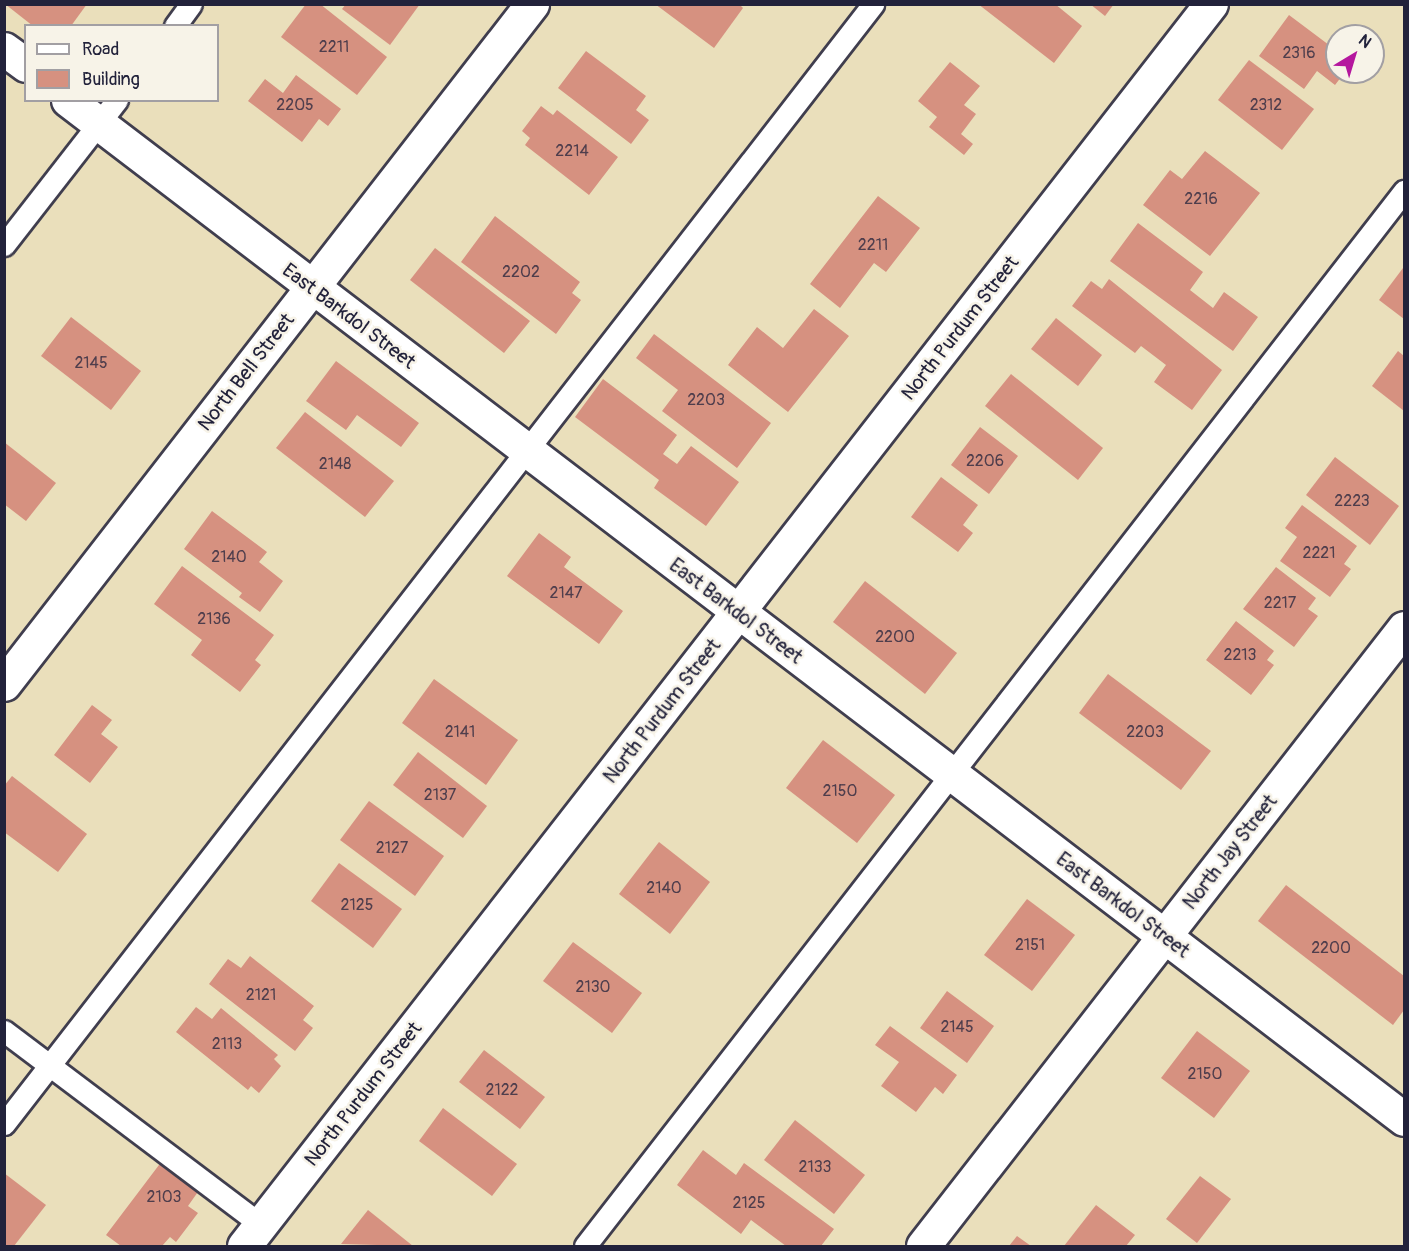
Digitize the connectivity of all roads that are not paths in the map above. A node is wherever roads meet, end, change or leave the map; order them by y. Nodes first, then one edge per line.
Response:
1 (191, 4) edge
2 (532, 4) edge
3 (873, 4) edge
4 (1211, 4) edge
5 (176, 24) edge
6 (4, 49) edge
7 (24, 64) edge
8 (74, 102) edge
9 (107, 113) edge
10 (1404, 191) edge
11 (4, 245) edge
12 (312, 287) junction
13 (525, 451) junction
14 (738, 613) junction
15 (1404, 628) edge
16 (4, 684) edge
17 (951, 777) junction
18 (1165, 936) junction
19 (4, 1031) edge
20 (50, 1066) junction
21 (1404, 1119) edge
22 (4, 1124) edge
23 (252, 1236) edge
24 (585, 1246) edge
25 (924, 1246) edge

1 - 5 lane
2 - 12 street, North Bell Street
3 - 13 lane
4 - 14 street, North Purdum Street
6 - 7 street
8 - 9 street, East Barkdol Street
9 - 11 lane
9 - 12 street, East Barkdol Street
10 - 17 lane
12 - 13 street, East Barkdol Street
12 - 16 street, North Bell Street
13 - 14 street, East Barkdol Street
13 - 20 lane
14 - 17 street, East Barkdol Street
14 - 23 street, North Purdum Street
15 - 18 street, North Jay Street
17 - 18 street, East Barkdol Street
17 - 24 lane
18 - 21 street, East Barkdol Street
18 - 25 street, North Jay Street
19 - 20 lane
20 - 22 lane
20 - 23 lane

